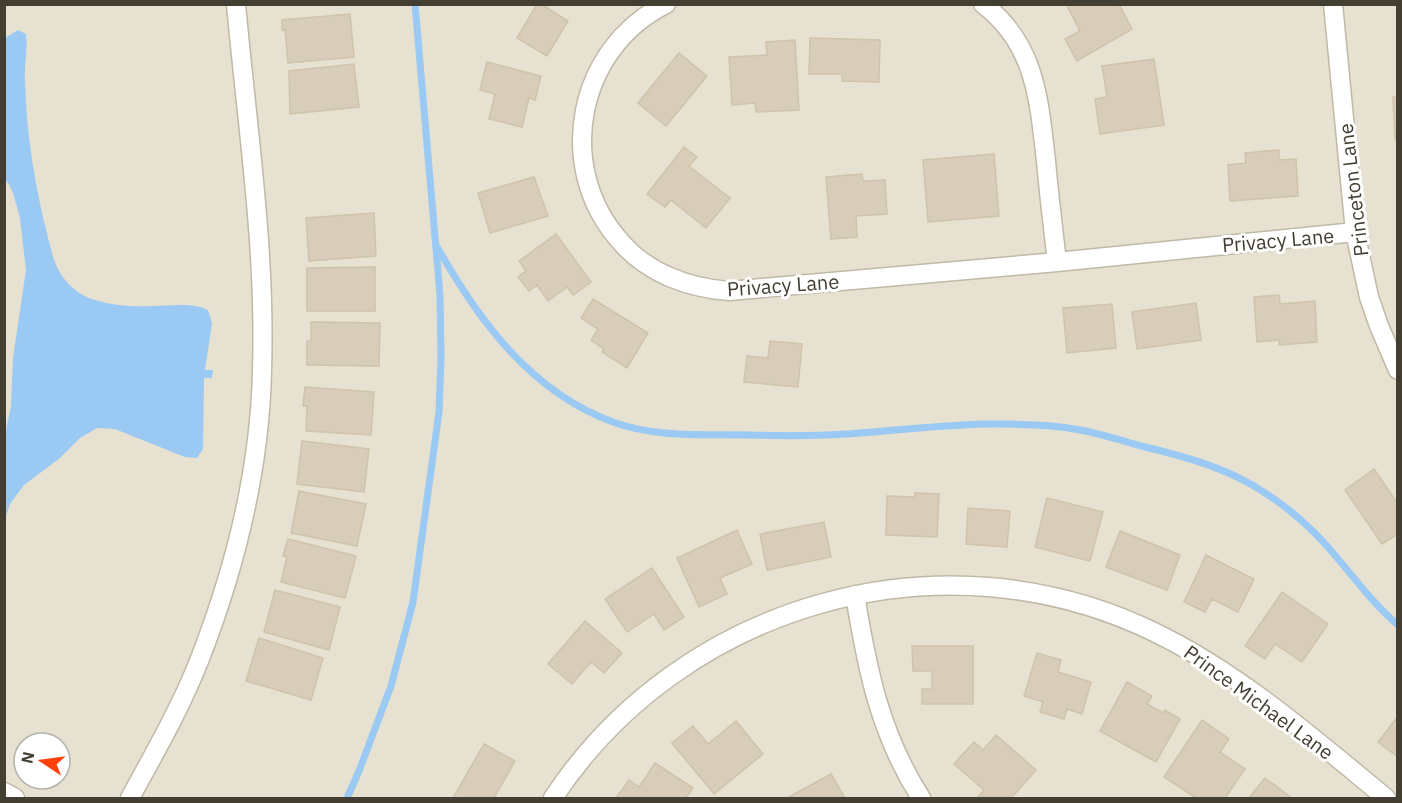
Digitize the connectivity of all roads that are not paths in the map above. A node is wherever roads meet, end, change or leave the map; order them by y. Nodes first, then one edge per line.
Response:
1 (236, 4) edge
2 (666, 4) edge
3 (983, 4) edge
4 (1333, 4) edge
5 (1355, 232) junction
6 (1057, 262) junction
7 (1398, 370) edge
8 (855, 595) junction
9 (4, 792) edge
10 (15, 798) edge
11 (130, 798) edge
12 (553, 798) edge
13 (921, 798) edge
14 (1386, 798) edge

1 - 11 street
2 - 6 street, Privacy Lane
3 - 6 street
4 - 5 street, Princeton Lane
5 - 6 street, Privacy Lane
5 - 7 street, Princeton Lane
8 - 12 street, Prince Michael Lane
8 - 13 street
8 - 14 street, Prince Michael Lane
9 - 10 street

